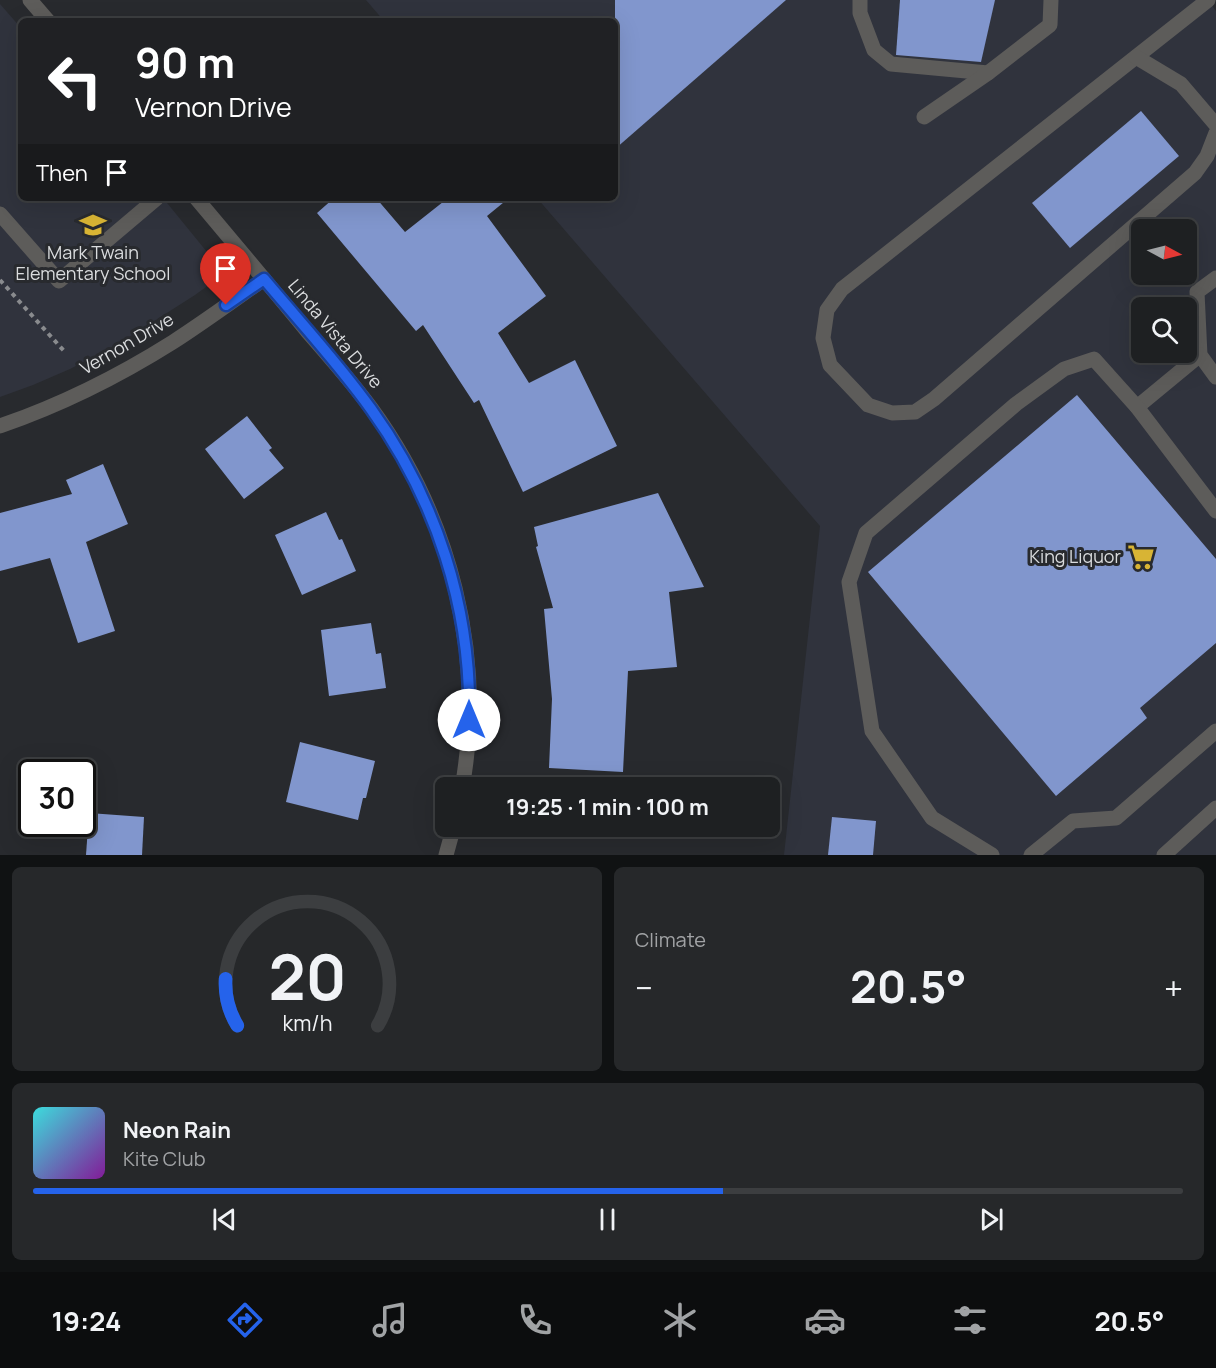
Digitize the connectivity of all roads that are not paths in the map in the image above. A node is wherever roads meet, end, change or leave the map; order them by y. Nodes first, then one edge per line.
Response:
1 (30, 0) edge
2 (860, 0) edge
3 (1051, 0) edge
4 (1208, 0) edge
5 (45, 18) edge
6 (1136, 57) junction
7 (988, 73) junction
8 (924, 117) dead end
9 (1216, 125) edge
10 (1216, 133) edge
11 (153, 201) edge
12 (199, 201) edge
13 (0, 214) edge
14 (1216, 278) edge
15 (264, 279) junction
16 (1200, 355) junction
17 (1216, 377) edge
18 (1137, 407) junction
19 (0, 426) edge
20 (1216, 511) edge
21 (1216, 730) edge
22 (463, 777) edge
23 (1216, 808) edge
24 (451, 837) edge
25 (446, 855) edge
26 (992, 855) edge
27 (1031, 855) edge
28 (1164, 855) edge

1 - 5 street
2 - 7 street
3 - 7 street
4 - 6 street
6 - 9 street
6 - 10 street
7 - 8 street
11 - 13 street
12 - 15 street, Linda Vista Drive
14 - 16 street
15 - 19 street, Vernon Drive
15 - 22 street, Linda Vista Drive
16 - 17 street
16 - 18 street
18 - 20 street
18 - 26 street
21 - 27 street
23 - 28 street
24 - 25 street

